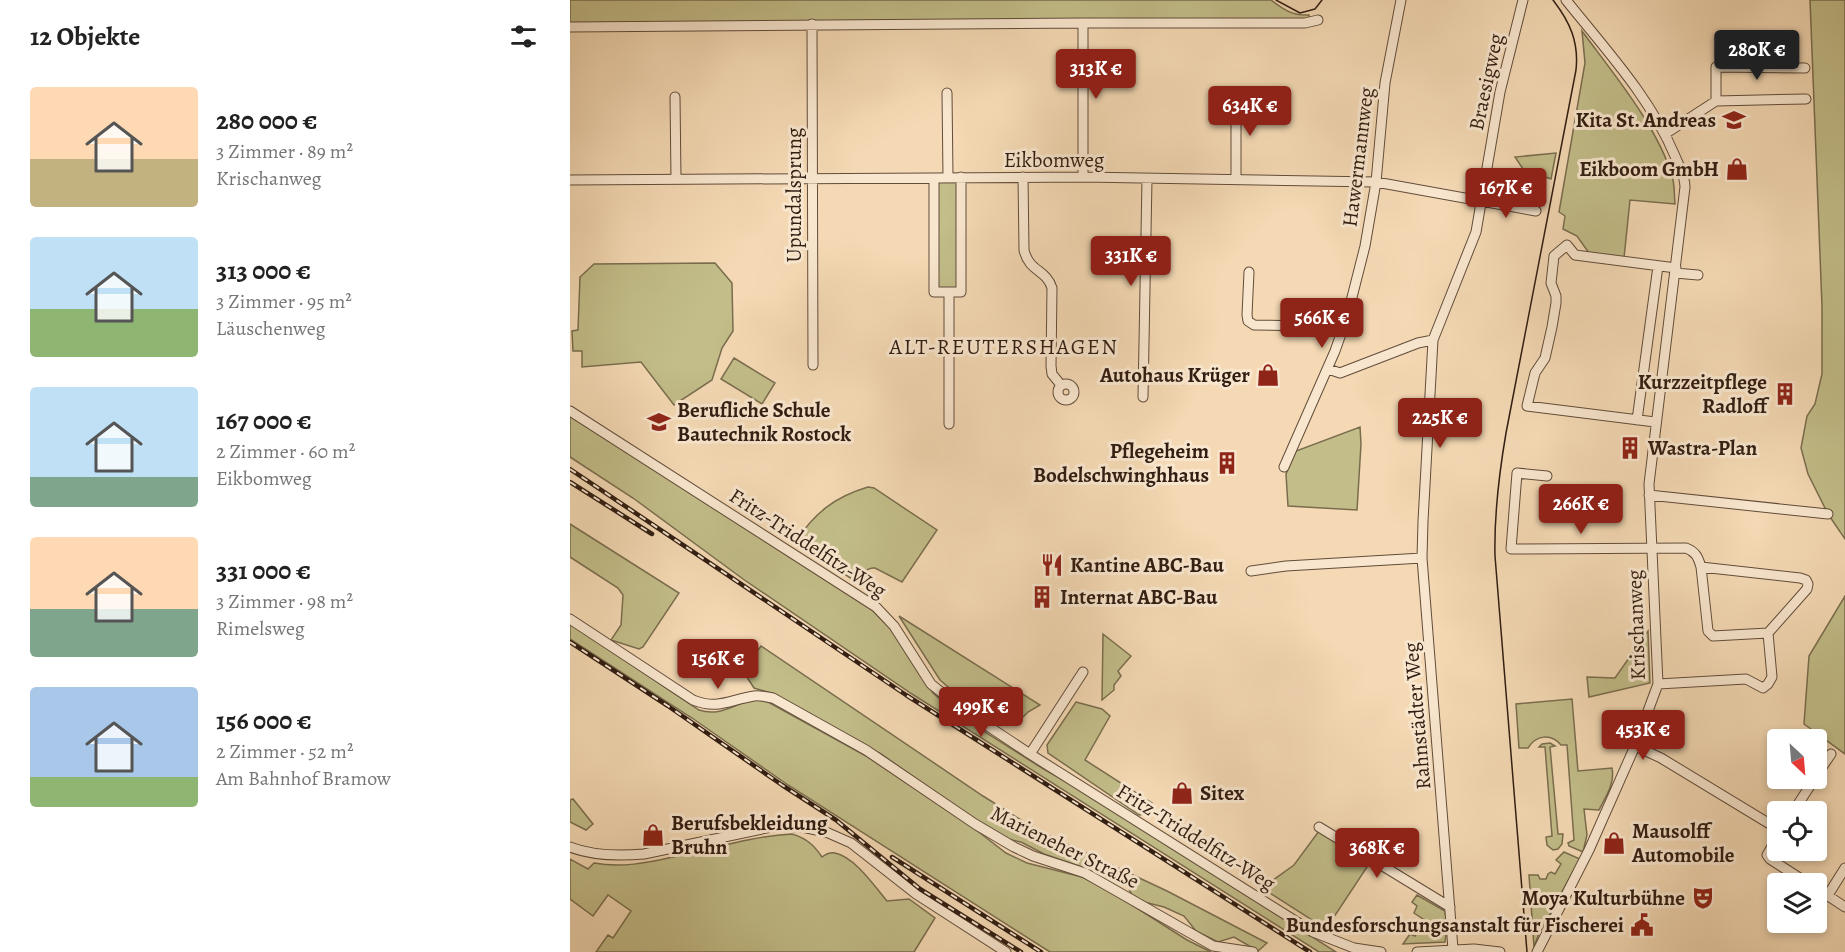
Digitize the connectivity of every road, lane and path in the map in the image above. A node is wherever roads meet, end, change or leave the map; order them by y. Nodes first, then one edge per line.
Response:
1 (1401, 0) edge
2 (1523, 0) edge
3 (1566, 0) edge
4 (1318, 20) dead end
5 (1083, 23) junction
6 (812, 24) junction
7 (570, 27) edge
8 (1805, 68) dead end
9 (947, 93) dead end
10 (1236, 96) dead end
11 (675, 97) dead end
12 (1806, 99) dead end
13 (1716, 101) junction
14 (1665, 134) junction
15 (948, 177) junction
16 (961, 177) junction
17 (1023, 177) junction
18 (1083, 177) junction
19 (811, 178) junction
20 (934, 178) junction
21 (1147, 178) junction
22 (676, 179) junction
23 (1236, 179) junction
24 (570, 180) edge
25 (1376, 182) junction
26 (1481, 201) junction
27 (1536, 211) dead end
28 (1658, 266) junction
29 (1675, 270) junction
30 (1249, 272) dead end
31 (1698, 275) dead end
32 (949, 292) junction
33 (1347, 317) junction
34 (1433, 340) junction
35 (813, 365) dead end
36 (1328, 369) junction
37 (1060, 385) dead end
38 (1143, 397) dead end
39 (570, 411) edge
40 (1637, 420) junction
41 (1655, 422) junction
42 (950, 424) dead end
43 (1284, 468) dead end
44 (1547, 476) dead end
45 (1649, 495) junction
46 (1827, 514) dead end
47 (1652, 548) junction
48 (1422, 558) junction
49 (1701, 567) junction
50 (1251, 571) dead end
51 (570, 619) edge
52 (1768, 633) junction
53 (1083, 672) dead end
54 (1658, 684) junction
55 (1635, 746) junction
56 (1030, 754) junction
57 (1831, 754) dead end
58 (1827, 760) edge
59 (1767, 822) edge
60 (1319, 827) dead end
61 (570, 848) edge
62 (1773, 861) edge
63 (1845, 868) edge
64 (1792, 873) edge
65 (1828, 896) joint
66 (1845, 906) edge
67 (1450, 908) junction
68 (1453, 949) junction
69 (1006, 952) edge
70 (1254, 952) edge
71 (1381, 952) edge
72 (1417, 952) edge
73 (1500, 952) edge
74 (1537, 952) edge

1 - 25 street, Hawermannweg
2 - 26 street, Braesigweg
3 - 14 street, Krischanweg
4 - 5 street
5 - 6 street
5 - 18 street
6 - 7 street
6 - 19 street, Upundalsprung
8 - 13 street
9 - 15 street
10 - 23 street
11 - 22 street
12 - 13 street
13 - 14 street
14 - 29 street, Krischanweg
15 - 16 street, Eikbomweg
15 - 20 street, Eikbomweg
16 - 17 street, Eikbomweg
16 - 32 street
17 - 18 street, Eikbomweg
17 - 37 street
18 - 21 street, Eikbomweg
19 - 20 street, Eikbomweg
19 - 22 street, Eikbomweg
19 - 35 street, Upundalsprung
20 - 32 street
21 - 23 street, Eikbomweg
21 - 38 street
22 - 24 street, Eikbomweg
23 - 25 street, Eikbomweg
25 - 26 street, Eikbomweg
25 - 33 street, Hawermannweg
26 - 27 street, Eikbomweg
26 - 34 street, Braesigweg
28 - 29 street
28 - 40 street
28 - 40 street
29 - 31 street
29 - 41 street, Krischanweg
30 - 33 street
32 - 42 street
33 - 36 street, Hawermannweg
34 - 36 street
34 - 48 street, Rahnstädter Weg
36 - 43 street, Hawermannweg
39 - 56 street, Fritz-Triddelfitz-Weg
40 - 41 street
41 - 45 street, Krischanweg
44 - 47 street
45 - 46 street
45 - 47 street, Krischanweg
47 - 49 street
47 - 54 street, Krischanweg
48 - 50 street
48 - 67 street, Rahnstädter Weg
49 - 52 street
49 - 52 street
51 - 70 street, Marieneher Straße
52 - 54 street
53 - 56 street
54 - 55 street, Krischanweg
55 - 59 street
55 - 74 street, Krischanweg
56 - 71 street, Fritz-Triddelfitz-Weg
57 - 58 street
60 - 67 street
61 - 69 street
62 - 64 street
63 - 65 street
65 - 66 street
67 - 68 street, Rahnstädter Weg
68 - 72 street
68 - 73 street

